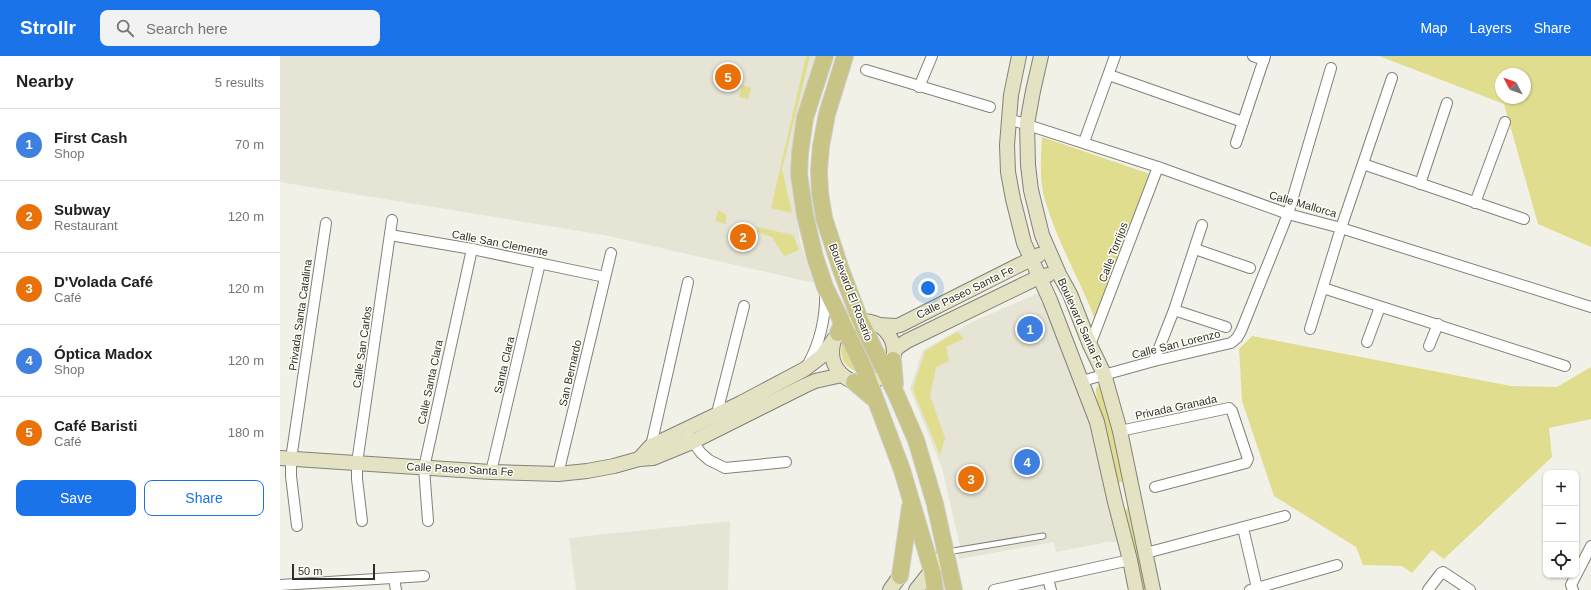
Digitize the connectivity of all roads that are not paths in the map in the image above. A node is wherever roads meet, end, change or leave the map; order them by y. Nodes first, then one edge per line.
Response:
1 (824, 56) edge
2 (932, 56) edge
3 (1019, 56) edge
4 (1041, 56) edge
5 (1115, 56) edge
6 (1253, 56) edge
7 (844, 58) edge
8 (1265, 58) edge
9 (1331, 68) dead end
10 (866, 70) dead end
11 (1109, 75) junction
12 (1392, 78) dead end
13 (919, 87) junction
14 (1447, 103) dead end
15 (990, 107) dead end
16 (1009, 119) junction
17 (1243, 122) junction
18 (1505, 122) dead end
19 (1028, 124) junction
20 (1084, 142) junction
21 (1236, 143) dead end
22 (1363, 164) junction
23 (1158, 167) junction
24 (1420, 184) junction
25 (1476, 203) junction
26 (1288, 214) junction
27 (1524, 219) dead end
28 (392, 220) dead end
29 (326, 223) dead end
30 (1202, 225) dead end
31 (1341, 228) junction
32 (390, 235) junction
33 (472, 249) junction
34 (1195, 249) junction
35 (1048, 250) junction
36 (611, 252) dead end
37 (1031, 260) junction
38 (540, 263) junction
39 (1250, 268) dead end
40 (1059, 274) junction
41 (1039, 276) junction
42 (604, 277) junction
43 (688, 282) dead end
44 (825, 287) junction
45 (1323, 288) junction
46 (952, 298) junction
47 (744, 306) dead end
48 (1380, 307) junction
49 (1591, 307) edge
50 (1174, 310) junction
51 (961, 314) junction
52 (869, 322) junction
53 (1438, 324) junction
54 (839, 327) junction
55 (1226, 327) dead end
56 (1310, 328) dead end
57 (1367, 342) dead end
58 (1090, 345) junction
59 (1429, 346) dead end
60 (891, 361) junction
61 (1154, 361) junction
62 (1565, 366) dead end
63 (805, 369) junction
64 (1104, 374) junction
65 (855, 380) junction
66 (1082, 381) junction
67 (717, 413) junction
68 (684, 430) junction
69 (1120, 431) junction
70 (692, 442) junction
71 (652, 452) junction
72 (286, 459) edge
73 (786, 462) dead end
74 (357, 463) junction
75 (424, 468) junction
76 (491, 472) junction
77 (558, 474) junction
78 (1155, 487) dead end
79 (911, 497) junction
80 (1133, 498) junction
81 (1115, 502) junction
82 (1285, 516) dead end
83 (362, 521) dead end
84 (428, 521) dead end
85 (297, 526) dead end
86 (1243, 528) junction
87 (1043, 536) dead end
88 (1591, 546) edge
89 (946, 552) junction
90 (1146, 553) junction
91 (1130, 560) junction
92 (1337, 565) dead end
93 (932, 571) junction
94 (424, 576) dead end
95 (900, 576) joint
96 (394, 578) junction
97 (1048, 579) junction
98 (280, 585) edge
99 (313, 586) edge
100 (1254, 589) edge
101 (396, 590) edge
102 (890, 590) edge
103 (916, 590) edge
104 (936, 590) edge
105 (954, 590) edge
106 (994, 590) edge
107 (1051, 590) edge
108 (1136, 590) edge
109 (1153, 590) edge
110 (1428, 590) edge
111 (1470, 590) edge
112 (1573, 590) edge

1 - 44 main road, Boulevard El Rosario
2 - 13 street
3 - 16 street, Boulevard Santa Fe
4 - 19 street, Boulevard Santa Fe
5 - 11 street
6 - 8 street
7 - 52 main road, Boulevard El Rosario
8 - 17 street
9 - 26 street
10 - 13 street
11 - 17 street
11 - 20 street
12 - 22 street
13 - 15 street
14 - 24 street
16 - 19 street, Calle Mallorca
16 - 37 street, Boulevard Santa Fe
17 - 21 street
18 - 25 street
19 - 20 street, Calle Mallorca
19 - 35 street, Boulevard Santa Fe
20 - 23 street, Calle Mallorca
22 - 24 street
22 - 31 street
23 - 26 street, Calle Mallorca
23 - 58 street, Calle Torrijos
24 - 25 street
25 - 27 street
26 - 31 street, Calle Mallorca
26 - 61 street, Calle San Lorenzo
28 - 32 street, Calle San Carlos
29 - 72 street, Privada Santa Catalina
30 - 34 street
31 - 45 street
31 - 49 street, Calle Mallorca
32 - 33 street, Calle San Clemente
32 - 74 street, Calle San Carlos
33 - 38 street, Calle San Clemente
33 - 75 street, Calle Santa Clara
34 - 39 street
34 - 50 street
35 - 37 street, Calle Paseo Santa Fe
35 - 40 street, Boulevard Santa Fe
36 - 42 street, San Bernardo
37 - 41 street, Boulevard Santa Fe
37 - 46 street, Calle Paseo Santa Fe
38 - 42 street, Calle San Clemente
38 - 76 street, Santa Clara
40 - 41 street, Calle Paseo Santa Fe
40 - 58 street, Boulevard Santa Fe
41 - 51 street, Calle Paseo Santa Fe
41 - 66 street, Boulevard Santa Fe
42 - 77 street, San Bernardo
43 - 71 street
44 - 54 main road, Boulevard El Rosario
44 - 63 street, Boulevard El Rosario
45 - 48 street
45 - 56 street
46 - 51 street
46 - 52 street, Calle Paseo Santa Fe
47 - 67 street
48 - 53 street
48 - 57 street
50 - 55 street
50 - 61 street
51 - 60 street, Calle Paseo Santa Fe
52 - 54 street
52 - 60 main road, Boulevard El Rosario
52 - 60 street
53 - 59 street
53 - 62 street
54 - 63 street, Calle Paseo Santa Fe
54 - 65 main road, Boulevard El Rosario
54 - 65 street
58 - 64 street, Boulevard Santa Fe
60 - 65 street, Calle Paseo Santa Fe
60 - 89 main road, Boulevard El Rosario
61 - 64 street, Calle San Lorenzo
63 - 67 street, Calle Paseo Santa Fe
64 - 66 street, Calle San Lorenzo
64 - 69 street, Boulevard Santa Fe
65 - 70 street, Calle Paseo Santa Fe
65 - 79 main road, Boulevard El Rosario
66 - 81 street, Boulevard Santa Fe
67 - 68 street, Calle Paseo Santa Fe
68 - 70 street
68 - 71 street, Calle Paseo Santa Fe
69 - 78 street, Privada Granada
69 - 80 street, Boulevard Santa Fe
70 - 71 street, Calle Paseo Santa Fe
70 - 73 street
71 - 77 street, Calle Paseo Santa Fe
72 - 74 street, Calle Paseo Santa Fe
72 - 85 street, Privada Santa Catalina
74 - 75 street, Calle Paseo Santa Fe
74 - 83 street, Calle San Carlos
75 - 76 street, Calle Paseo Santa Fe
75 - 84 street, Calle Santa Clara
76 - 77 street, Calle Paseo Santa Fe
79 - 93 main road, Boulevard El Rosario
79 - 95 main road
80 - 81 street
80 - 90 street, Boulevard Santa Fe
81 - 91 street, Boulevard Santa Fe
82 - 86 street
86 - 90 street
86 - 100 street
87 - 89 lane
88 - 112 street
89 - 93 street
89 - 105 main road, Boulevard El Rosario
90 - 109 street, Boulevard Santa Fe
91 - 97 street
91 - 108 street, Boulevard Santa Fe
92 - 100 street
93 - 103 street
93 - 104 main road, Boulevard El Rosario
94 - 96 street
95 - 102 street
96 - 99 street
96 - 101 street
97 - 106 street
97 - 107 street
98 - 99 street
110 - 111 street

